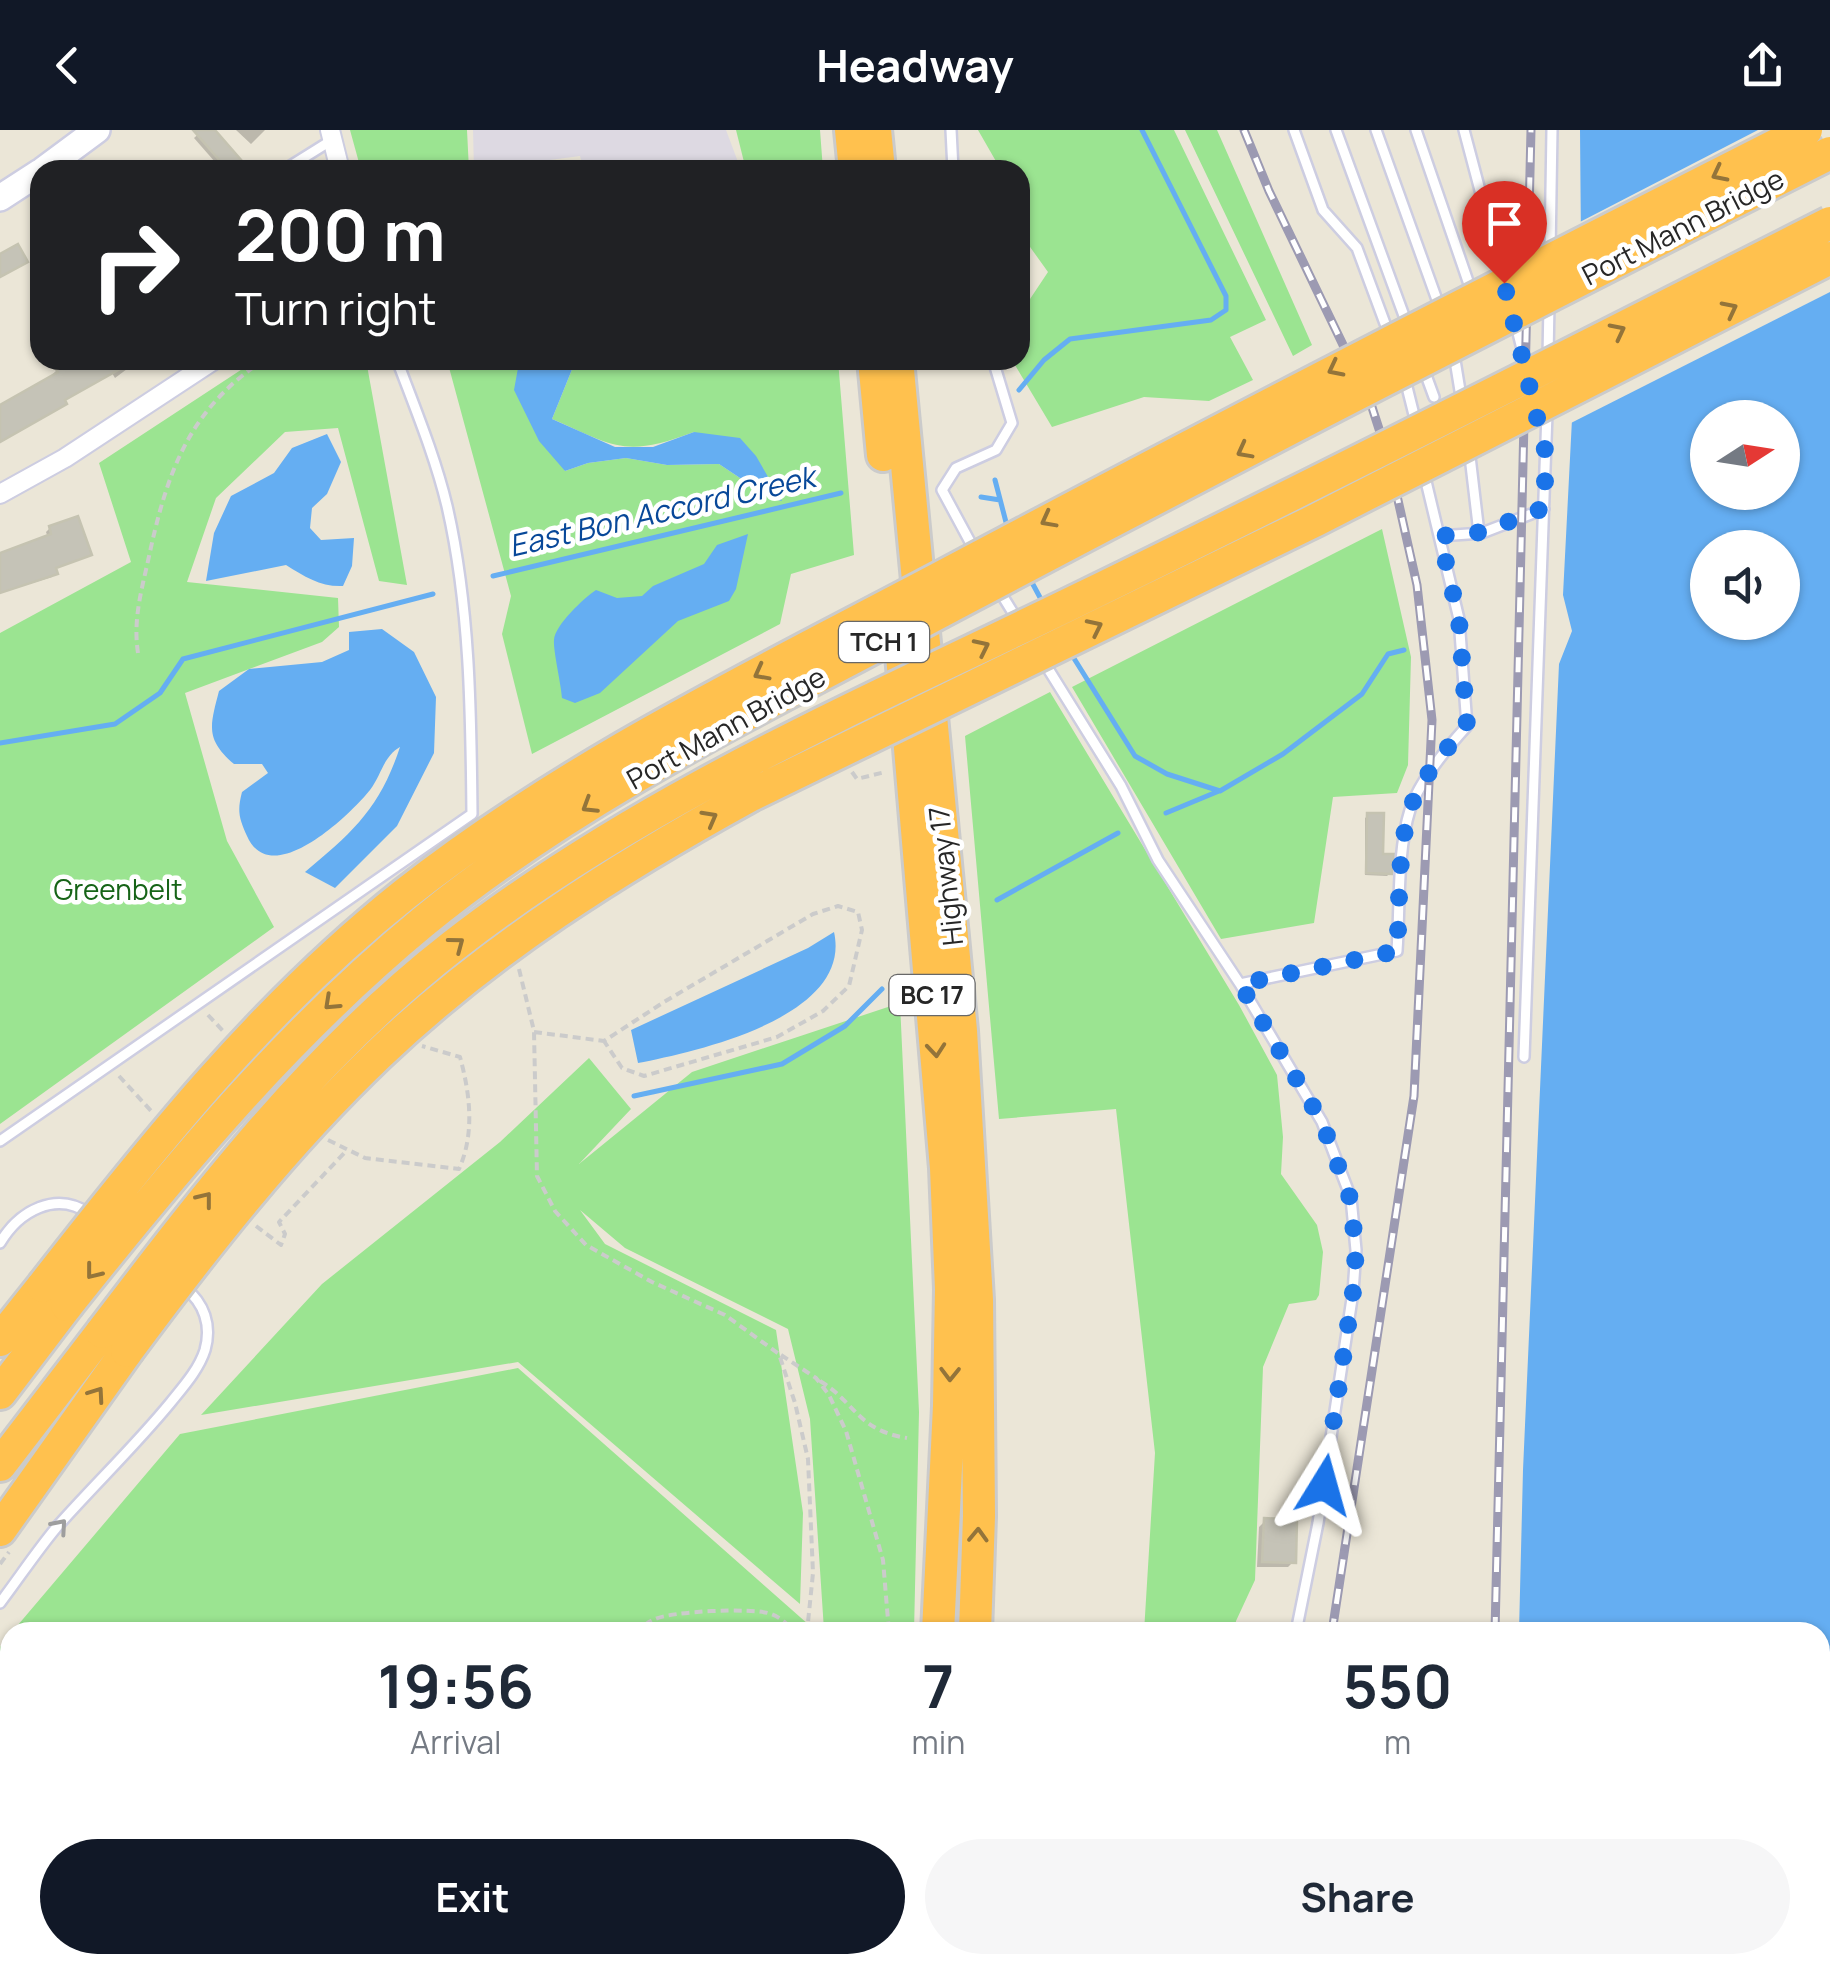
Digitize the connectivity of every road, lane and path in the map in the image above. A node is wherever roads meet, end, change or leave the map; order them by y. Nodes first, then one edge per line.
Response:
1 (97, 130) edge
2 (851, 130) edge
3 (875, 130) edge
4 (951, 130) edge
5 (1294, 130) edge
6 (1336, 130) edge
7 (1376, 130) edge
8 (1416, 130) edge
9 (1464, 130) edge
10 (1552, 130) edge
11 (1806, 130) edge
12 (331, 135) edge
13 (1830, 153) edge
14 (56, 160) edge
15 (297, 160) edge
16 (337, 160) edge
17 (854, 160) edge
18 (878, 160) edge
19 (952, 160) edge
20 (30, 178) edge
21 (0, 198) edge
22 (1830, 223) edge
23 (1830, 258) edge
24 (1476, 306) dead end
25 (1481, 324) dead end
26 (1487, 343) dead end
27 (199, 370) edge
28 (252, 370) edge
29 (400, 370) edge
30 (875, 370) edge
31 (898, 370) edge
32 (996, 370) edge
33 (1548, 378) dead end
34 (1434, 397) dead end
35 (1547, 397) dead end
36 (1464, 419) dead end
37 (1467, 437) dead end
38 (1419, 443) dead end
39 (1546, 454) junction
40 (1422, 460) dead end
41 (0, 494) edge
42 (1544, 508) junction
43 (1479, 533) junction
44 (1440, 536) junction
45 (982, 564) dead end
46 (992, 580) dead end
47 (138, 653) dead end
48 (516, 959) dead end
49 (1240, 984) junction
50 (534, 1032) junction
51 (604, 1041) junction
52 (1524, 1056) dead end
53 (468, 1122) dead end
54 (0, 1142) edge
55 (347, 1150) dead end
56 (423, 1165) dead end
57 (0, 1242) edge
58 (126, 1242) dead end
59 (281, 1245) dead end
60 (141, 1254) dead end
61 (55, 1296) junction
62 (0, 1340) edge
63 (114, 1341) junction
64 (779, 1354) junction
65 (816, 1378) junction
66 (0, 1394) edge
67 (907, 1438) dead end
68 (0, 1466) edge
69 (0, 1530) edge
70 (0, 1603) edge
71 (650, 1622) edge
72 (784, 1622) edge
73 (808, 1622) edge
74 (889, 1622) edge
75 (938, 1622) edge
76 (974, 1622) edge
77 (1298, 1622) edge

1 - 14 street
2 - 17 highway
3 - 18 highway
4 - 19 lane
5 - 38 lane
6 - 34 lane
7 - 36 lane
8 - 24 lane
9 - 39 lane
10 - 33 lane
11 -> 61 highway, bridge
12 - 15 lane
12 - 16 street
13 -> 61 highway, Port Mann Bridge / TCH 1, bridge
20 - 21 street
63 -> 22 highway, Port Mann Bridge / TCH 1, bridge
63 -> 23 highway, bridge
25 - 26 lane
27 - 41 street
28 - 47 path
29 - 54 lane
30 -> 75 highway, Highway 17 / BC 17
76 -> 31 highway, Highway 17 / BC 17
32 - 45 lane
35 - 39 lane
37 - 43 lane
39 - 42 lane
40 - 44 lane
42 - 43 lane
42 - 52 lane
43 - 44 lane
44 - 49 lane
46 - 49 lane
48 - 50 path
49 - 77 lane
50 - 51 path
50 - 64 path
51 - 51 path
53 - 56 path
55 - 59 path
57 - 58 lane
70 -> 60 lane
61 - 62 highway
61 - 66 highway, TCH 1
63 - 68 highway, TCH 1
69 -> 63 highway
64 - 65 path
64 - 73 path
65 - 67 path
65 - 74 path
71 - 72 path

